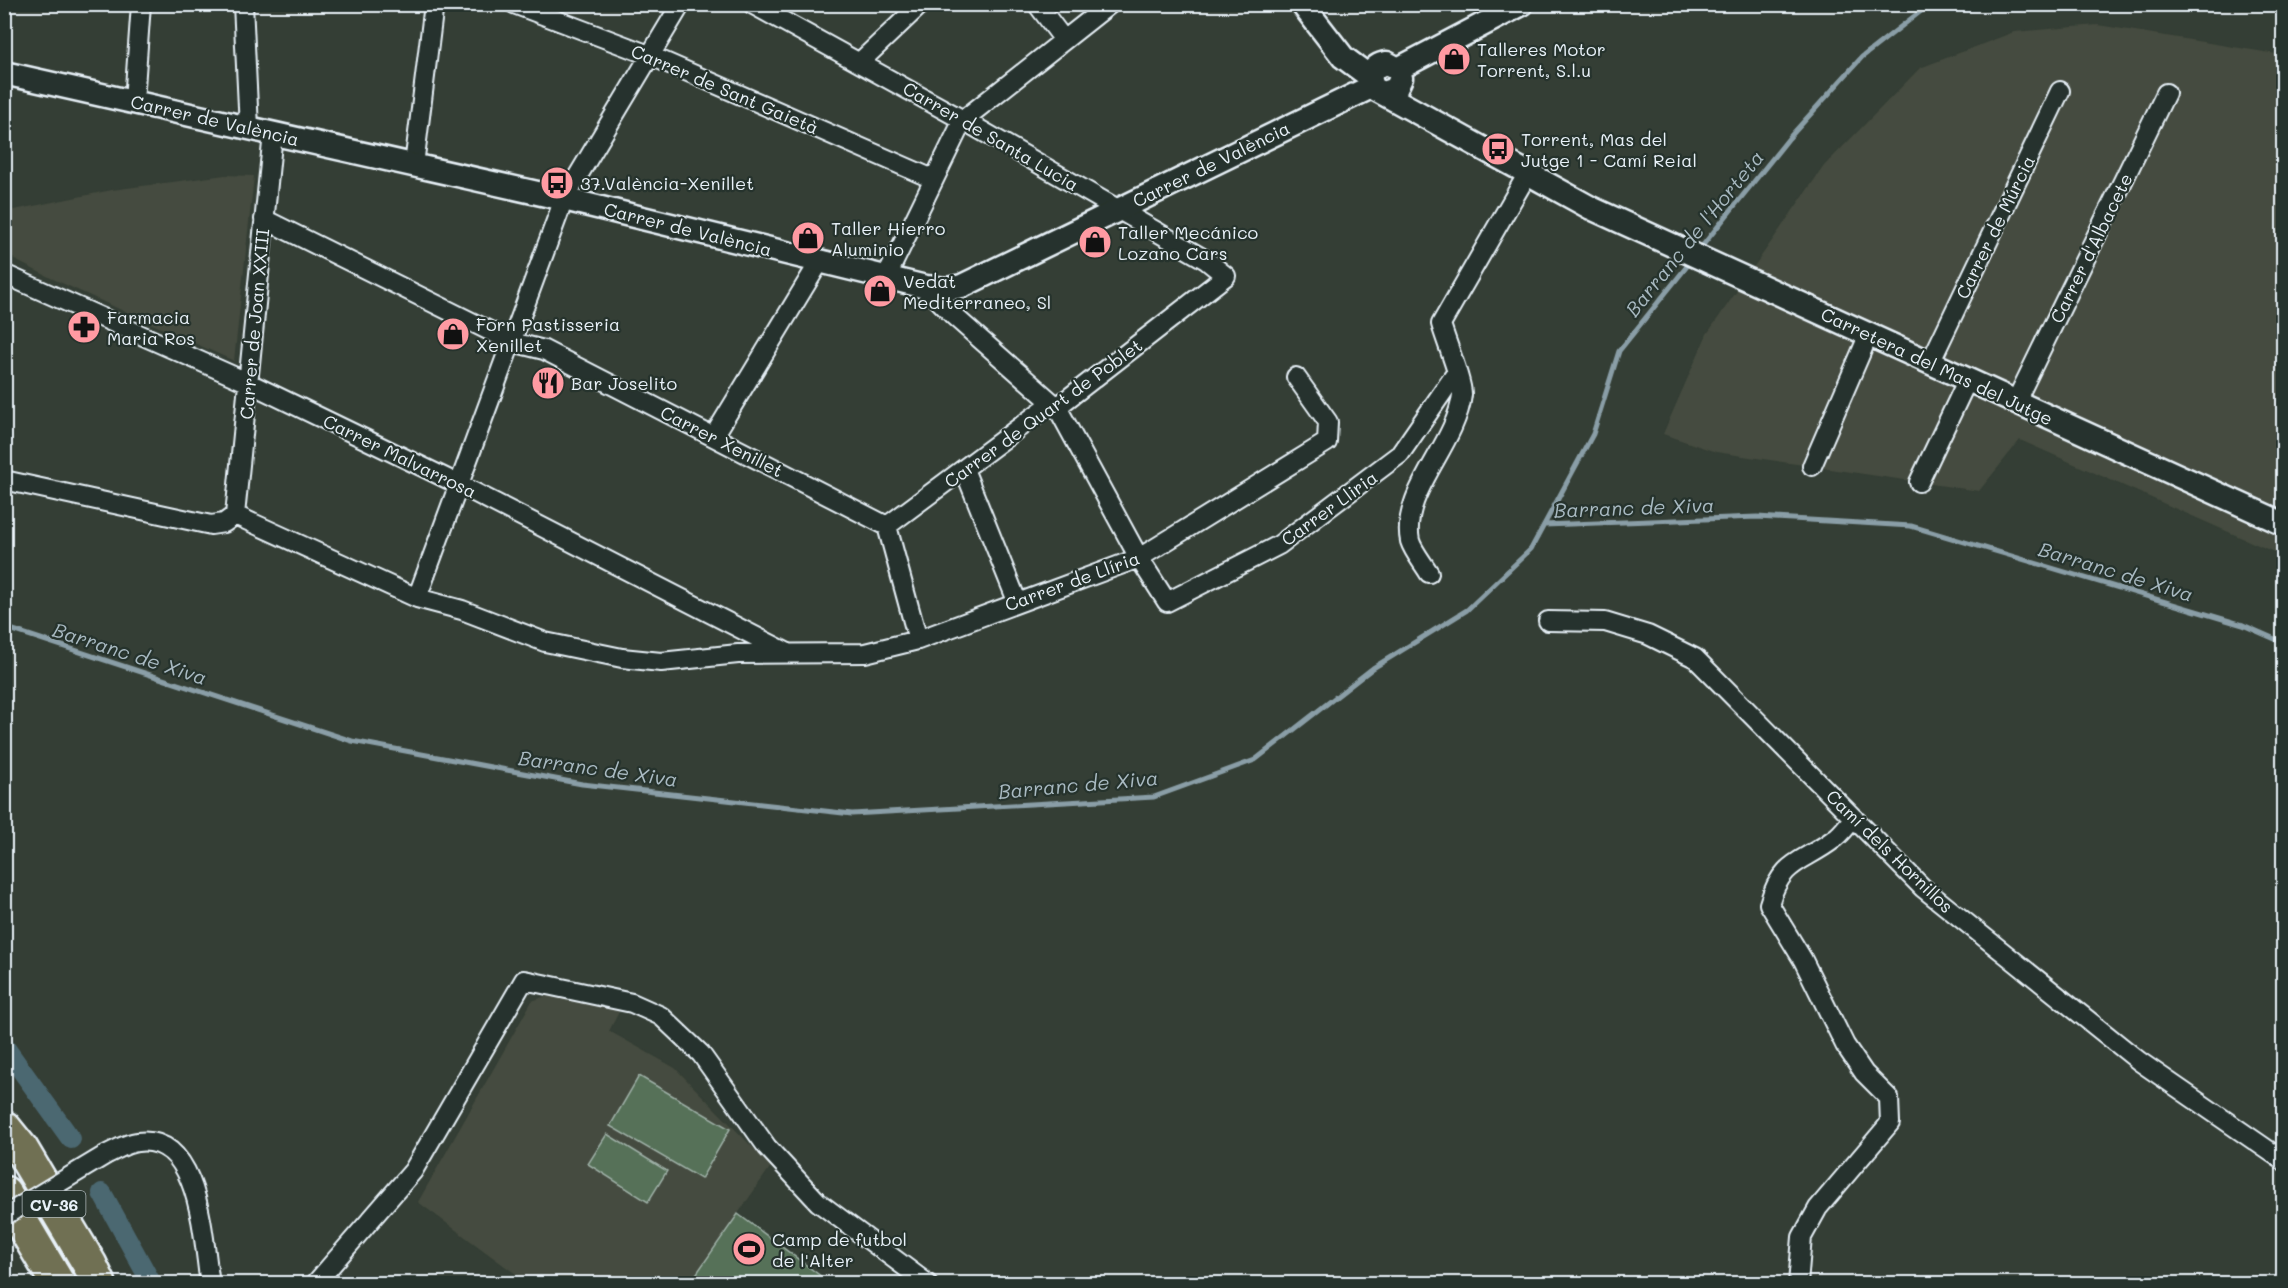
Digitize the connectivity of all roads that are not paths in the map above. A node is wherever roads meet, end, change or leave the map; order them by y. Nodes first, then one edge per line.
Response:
1 (141, 4) edge
2 (243, 4) edge
3 (434, 4) edge
4 (514, 4) edge
5 (681, 4) edge
6 (752, 4) edge
7 (921, 4) edge
8 (1037, 4) edge
9 (1110, 4) edge
10 (1302, 4) edge
11 (1522, 4) edge
12 (1064, 40) junction
13 (649, 54) junction
14 (860, 62) junction
15 (4, 73) edge
16 (1375, 85) junction
17 (2060, 92) dead end
18 (2166, 93) dead end
19 (134, 101) junction
20 (963, 120) junction
21 (249, 128) junction
22 (273, 133) junction
23 (414, 165) junction
24 (1528, 173) junction
25 (933, 179) junction
26 (564, 199) junction
27 (1118, 209) junction
28 (264, 219) junction
29 (820, 261) junction
30 (4, 274) edge
31 (887, 276) junction
32 (1226, 276) joint
33 (926, 287) junction
34 (1869, 334) junction
35 (512, 342) junction
36 (1930, 363) junction
37 (1456, 373) junction
38 (1296, 377) dead end
39 (1967, 381) junction
40 (249, 383) junction
41 (2015, 404) junction
42 (1057, 407) junction
43 (714, 436) junction
44 (1812, 466) dead end
45 (964, 469) junction
46 (4, 480) edge
47 (1919, 482) dead end
48 (460, 485) junction
49 (235, 515) junction
50 (2283, 524) edge
51 (887, 526) junction
52 (1139, 558) junction
53 (1429, 573) dead end
54 (417, 598) junction
55 (1017, 601) junction
56 (1548, 621) dead end
57 (918, 640) junction
58 (788, 653) junction
59 (1854, 818) junction
60 (4, 1128) edge
61 (2283, 1161) edge
62 (4, 1193) edge
63 (4, 1216) edge
64 (58, 1284) edge
65 (99, 1284) edge
66 (210, 1284) edge
67 (315, 1284) edge
68 (928, 1284) edge
69 (1798, 1284) edge

1 - 19 street
2 - 21 street
3 - 23 street
4 - 13 street, Carrer de Sant Gaietà
5 - 13 street
6 - 14 street, Carrer de Santa Lucia
7 - 14 street
8 - 12 street
9 - 12 street
10 - 16 street, Carretera del Mas del Jutge
11 - 16 street, Carrer de València
12 - 20 street
13 - 25 street, Carrer de Sant Gaietà
13 - 26 street
14 - 20 street, Carrer de Santa Lucia
15 - 19 street, Carrer de València
16 - 24 street, Carretera del Mas del Jutge
16 - 27 street, Carrer de València
17 - 36 street, Carrer de Múrcia
18 - 41 street, Carrer d'Albacete
19 - 21 street, Carrer de València
20 - 25 street
20 - 27 street, Carrer de Santa Lucia
21 - 22 street, Carrer de València
22 - 23 street, Carrer de València
22 - 28 street, Carrer de Joan XXIII
23 - 26 street, Carrer de València
24 - 34 street, Carretera del Mas del Jutge
24 - 37 street
25 - 31 street
26 - 29 street, Carrer de València
26 - 35 street
27 - 32 street, Carrer de Santa Lucia
27 - 33 street, Carrer de València
28 - 35 street, Carrer Xenillet
28 - 40 street, Carrer de Joan XXIII
29 - 31 street, Carrer de València
29 - 43 street
30 - 40 street, Carrer Malvarrosa
31 - 33 street, Carrer de València
32 - 42 street, Carrer de Quart de Poblet
33 - 42 street
34 - 36 street, Carretera del Mas del Jutge
34 - 44 street
35 - 43 street, Carrer Xenillet
35 - 48 street
36 - 39 street, Carretera del Mas del Jutge
37 - 52 street, Carrer Lliria
37 - 53 street
38 - 52 street, Carrer de Llíria
39 - 41 street, Carretera del Mas del Jutge
39 - 47 street
40 - 48 street, Carrer Malvarrosa
40 - 49 street, Carrer de Joan XXIII
41 - 50 street, Carretera del Mas del Jutge
42 - 45 street, Carrer de Quart de Poblet
42 - 52 street
43 - 51 street, Carrer Xenillet
45 - 51 street, Carrer de Quart de Poblet
45 - 55 street
46 - 49 street
48 - 54 street
48 - 58 street, Carrer Malvarrosa
49 - 54 street, Carrer de Llíria
51 - 57 street
52 - 55 street, Carrer de Llíria
54 - 58 street, Carrer de Llíria
55 - 57 street, Carrer de Llíria
56 - 59 street, Camí dels Hornillos
57 - 58 street, Carrer de Llíria
59 - 61 street, Camí dels Hornillos
59 - 69 street
60 - 65 highway, CV-36
62 - 64 highway, CV-36
63 - 66 street, bridge
67 - 68 street

